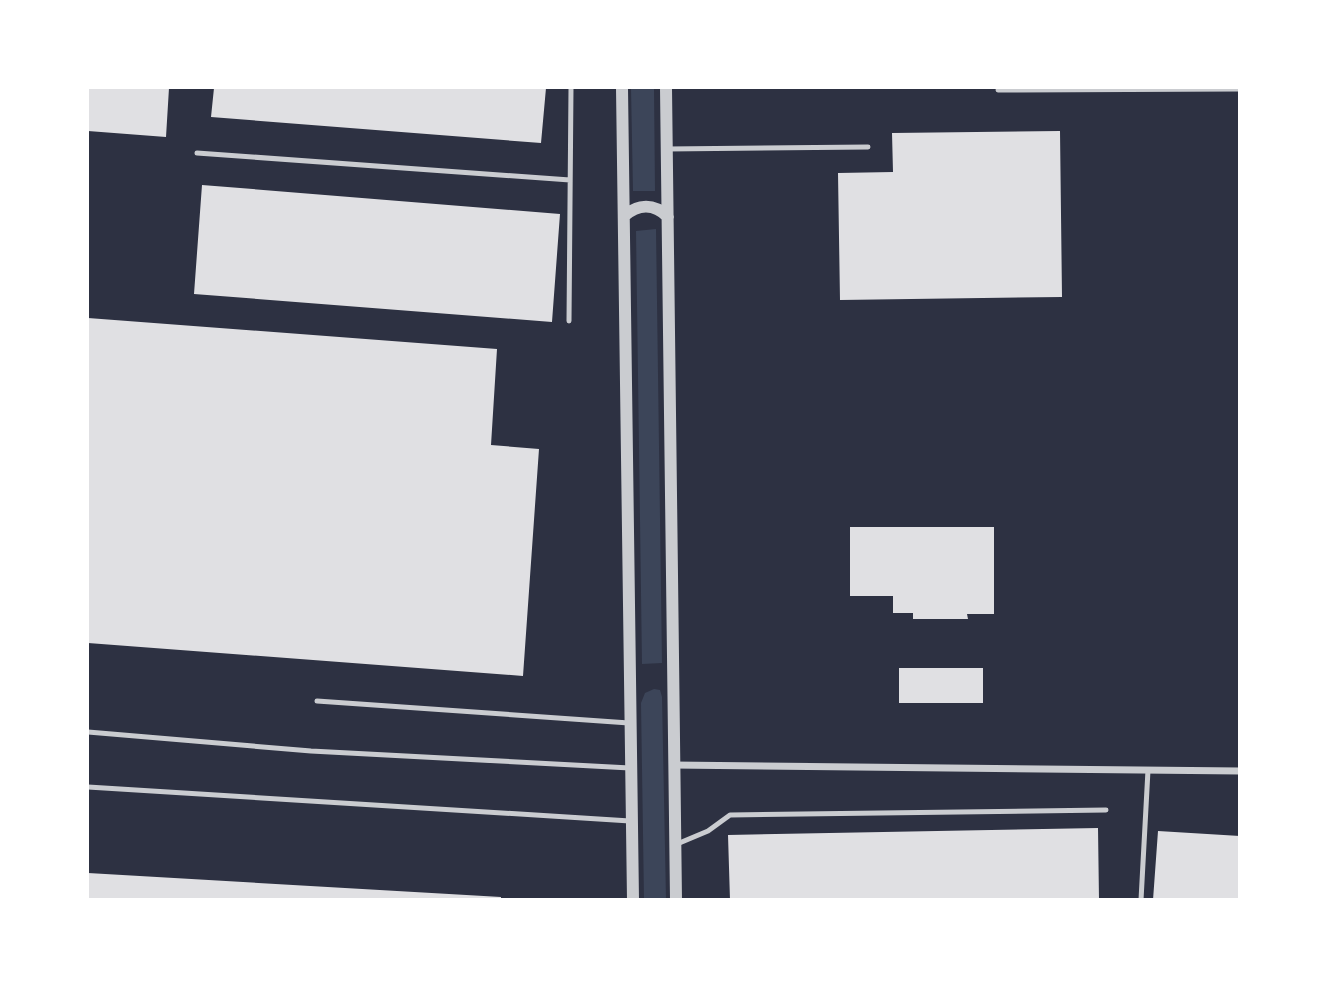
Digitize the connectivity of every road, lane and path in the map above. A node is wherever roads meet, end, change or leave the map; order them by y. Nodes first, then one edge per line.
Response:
1 (571, 88) edge
2 (622, 88) edge
3 (666, 88) edge
4 (1240, 89) edge
5 (998, 90) dead end
6 (868, 148) dead end
7 (667, 149) junction
8 (197, 153) dead end
9 (570, 180) junction
10 (624, 216) junction
11 (668, 217) junction
12 (569, 321) dead end
13 (317, 701) dead end
14 (633, 723) junction
15 (88, 732) edge
16 (673, 765) junction
17 (633, 768) junction
18 (1147, 769) junction
19 (1240, 771) edge
20 (88, 787) edge
21 (1106, 810) dead end
22 (633, 821) junction
23 (674, 845) junction
24 (633, 900) edge
25 (676, 900) edge
26 (1142, 900) edge

1 - 9 lane
2 - 10 street
3 - 7 street
4 - 5 lane
6 - 7 lane
7 - 11 street
8 - 9 lane
9 - 12 lane
10 - 11 street
10 - 14 street
11 - 16 street
13 - 14 lane
14 - 17 street
15 - 17 lane
16 - 18 street
16 - 23 street
17 - 22 street
18 - 19 street
18 - 26 lane
20 - 22 lane
21 - 23 lane
22 - 24 street
23 - 25 street

